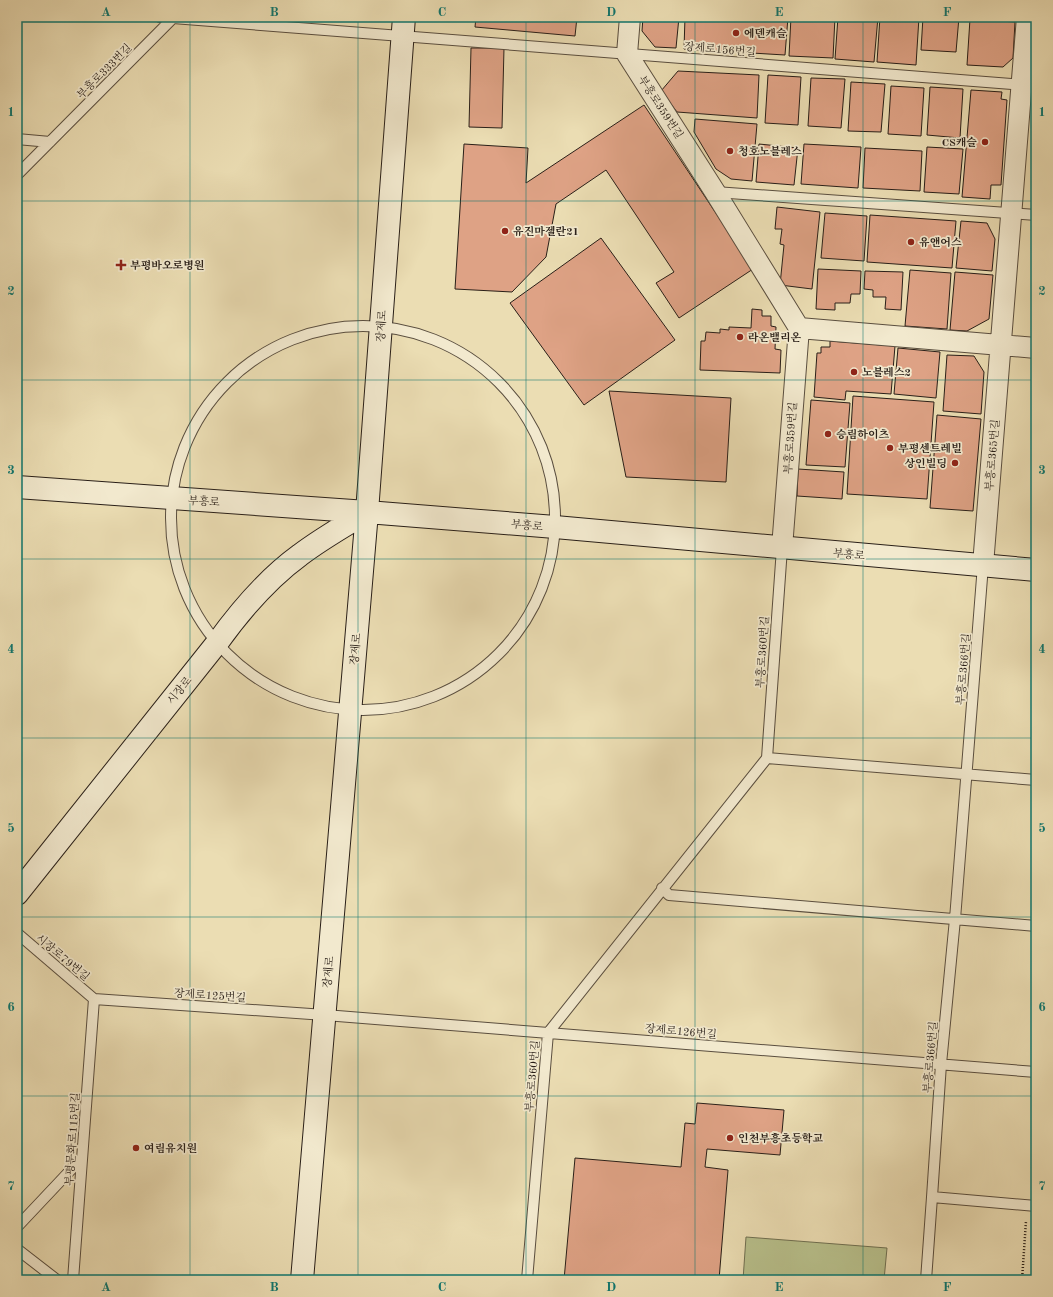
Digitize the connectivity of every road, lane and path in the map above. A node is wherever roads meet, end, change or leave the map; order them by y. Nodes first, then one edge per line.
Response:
1 (160, 17) edge
2 (630, 17) edge
3 (1027, 17) edge
4 (174, 18) edge
5 (404, 26) edge
6 (627, 54) junction
7 (1029, 86) edge
8 (17, 139) edge
9 (50, 142) junction
10 (17, 175) edge
11 (715, 192) junction
12 (1011, 213) junction
13 (1036, 215) edge
14 (380, 326) junction
15 (799, 328) junction
16 (1001, 345) junction
17 (1036, 348) edge
18 (17, 487) edge
19 (170, 498) junction
20 (367, 512) junction
21 (555, 528) junction
22 (782, 548) junction
23 (983, 565) junction
24 (1036, 570) edge
25 (216, 643) junction
26 (350, 710) junction
27 (767, 758) junction
28 (966, 775) junction
29 (1036, 780) edge
30 (662, 888) junction
31 (17, 894) edge
32 (955, 919) junction
33 (1036, 926) edge
34 (17, 933) edge
35 (94, 999) junction
36 (325, 1015) junction
37 (548, 1033) junction
38 (941, 1064) junction
39 (1036, 1072) edge
40 (82, 1158) junction
41 (932, 1197) junction
42 (1031, 1205) edge
43 (17, 1227) edge
44 (17, 1249) edge
45 (58, 1280) edge
46 (73, 1280) edge
47 (302, 1280) edge
48 (527, 1280) edge
49 (926, 1280) edge
50 (1022, 1280) edge

1 - 4 lane, 장제로156번길
2 - 6 street
3 - 7 street, 부흥로365번길
4 - 5 lane, 장제로156번길
4 - 9 lane, 부흥로333번길
5 - 6 lane, 장제로156번길
5 - 14 main road, 장제로
6 - 7 lane, 장제로156번길
6 - 11 street, 부흥로359번길
7 - 12 street, 부흥로365번길
8 - 9 lane
9 - 10 lane, 부흥로333번길
11 - 12 lane
11 - 15 street, 부흥로359번길
12 - 13 lane
12 - 16 street, 부흥로365번길
14 - 19 lane
14 - 20 main road, 장제로
14 - 21 lane
15 - 16 street
15 - 22 street, 부흥로359번길
16 - 17 street
16 - 23 street, 부흥로365번길
18 - 19 main road, 부흥로
19 - 20 main road, 부흥로
19 - 25 lane
20 - 21 main road, 부흥로
20 - 25 main road, 시장로
20 - 26 main road, 장제로
21 - 22 main road, 부흥로
21 - 26 lane
22 - 23 main road, 부흥로
22 - 27 lane, 부흥로360번길
23 - 24 main road, 부흥로
23 - 28 lane, 부흥로366번길
25 - 26 lane
25 - 31 main road, 시장로
26 - 36 main road, 장제로
27 - 28 lane
27 - 30 lane, 부흥로360번길
28 - 29 lane
28 - 32 lane, 부흥로366번길
30 - 32 lane
30 - 37 lane, 부흥로360번길
32 - 33 lane
32 - 38 lane, 부흥로366번길
34 - 35 lane, 시장로79번길
35 - 36 lane, 장제로125번길
35 - 40 lane, 부평문화로115번길
36 - 37 lane, 장제로126번길
36 - 47 main road, 장제로
37 - 38 lane, 장제로126번길
37 - 48 lane, 부흥로360번길
38 - 39 lane, 장제로126번길
38 - 41 lane, 부흥로366번길
40 - 43 lane
40 - 46 lane, 부평문화로115번길
41 - 42 lane
41 - 49 lane, 부흥로366번길
42 - 50 path
44 - 45 lane

